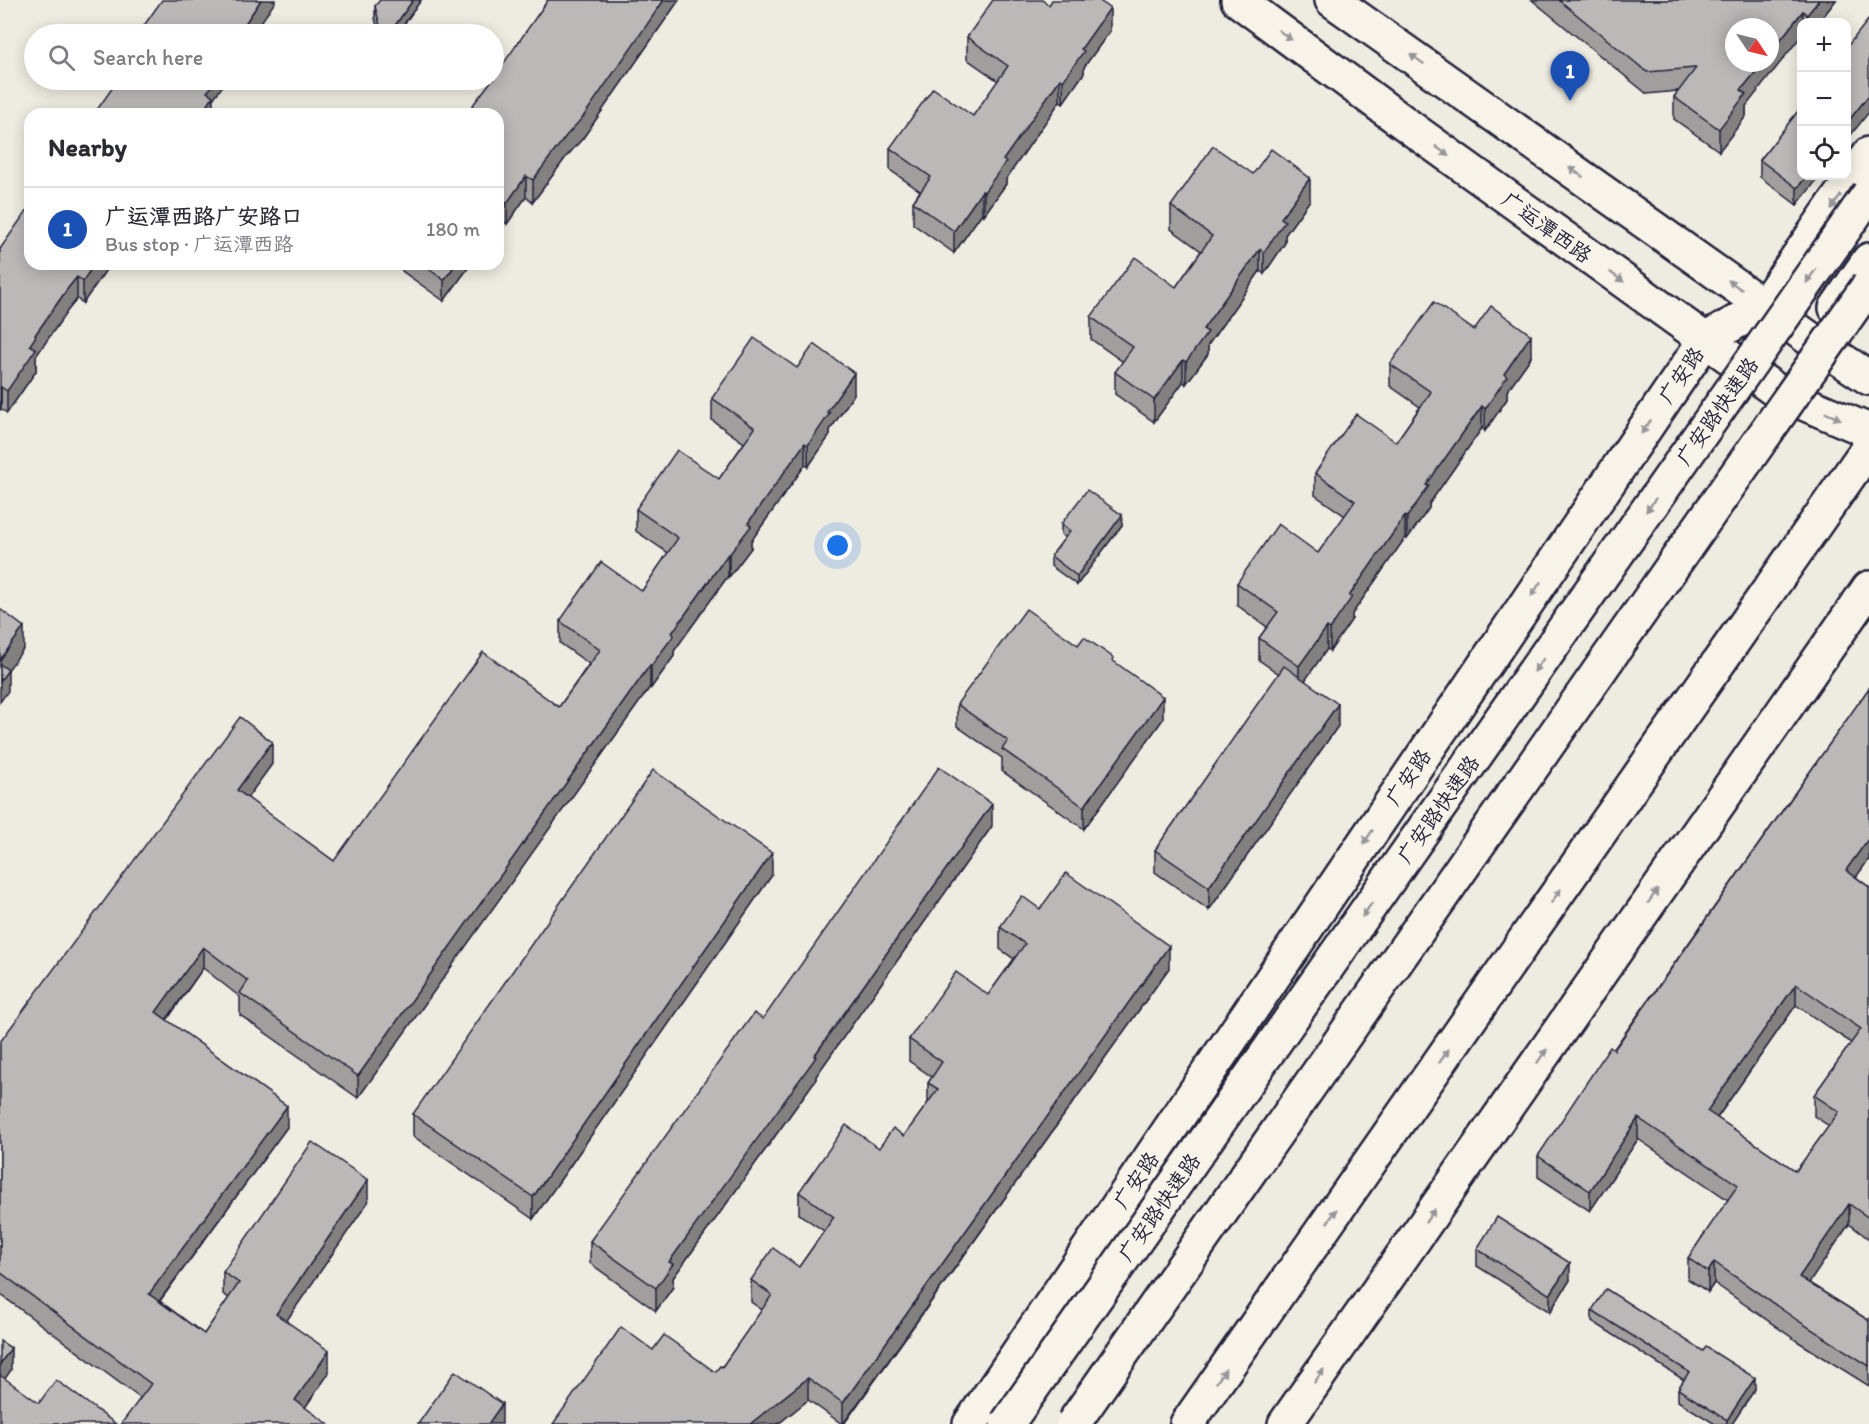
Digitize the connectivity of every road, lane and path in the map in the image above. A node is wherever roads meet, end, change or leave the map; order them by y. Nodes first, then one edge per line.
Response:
1 (1238, 0) edge
2 (1332, 0) edge
3 (1869, 154) edge
4 (1869, 194) edge
5 (1869, 260) edge
6 (1869, 285) edge
7 (1764, 306) junction
8 (1705, 340) junction
9 (1813, 341) junction
10 (1869, 378) edge
11 (1778, 393) junction
12 (1869, 432) edge
13 (1869, 447) edge
14 (1869, 588) edge
15 (970, 1424) edge
16 (1007, 1424) edge
17 (1073, 1424) edge
18 (1080, 1424) edge
19 (1187, 1424) edge
20 (1285, 1424) edge

1 -> 8 main road, 广运潭西路
7 -> 2 main road
3 -> 7 main road, 广安路
4 -> 16 main road, 广安路快速路, bridge
5 - 9 main road
6 - 17 main road, bridge
7 - 8 main road, 广安路
7 - 9 main road
8 - 11 main road, 广运潭西路
8 -> 15 main road, 广安路
9 - 10 main road
9 - 11 main road
11 -> 12 main road, 广运潭西路
11 - 18 main road
19 -> 13 main road
20 -> 14 main road

